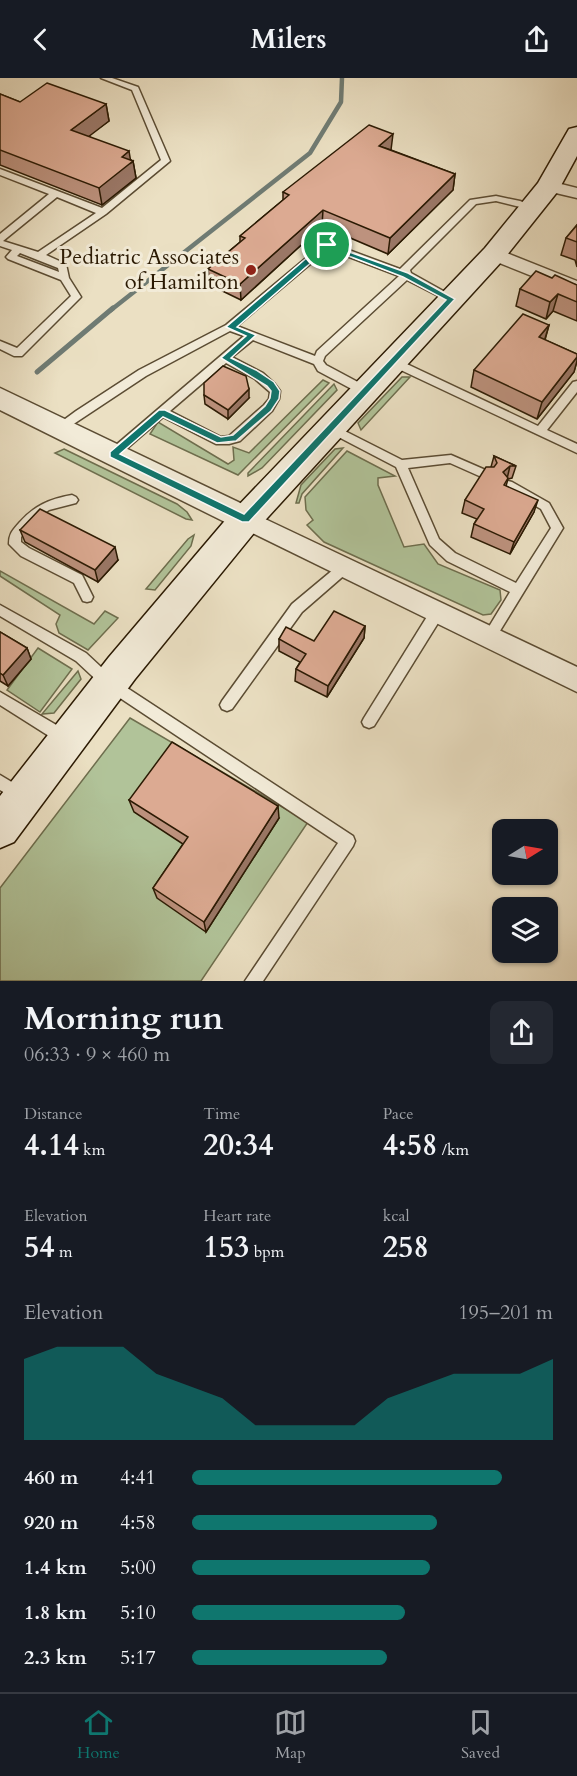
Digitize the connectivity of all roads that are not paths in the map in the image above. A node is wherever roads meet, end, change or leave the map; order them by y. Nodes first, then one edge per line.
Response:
1 (105, 78) edge
2 (576, 139) edge
3 (0, 172) edge
4 (56, 194) junction
5 (553, 195) edge
6 (103, 212) junction
7 (0, 241) edge
8 (19, 248) junction
9 (494, 254) junction
10 (39, 256) junction
11 (406, 275) junction
12 (64, 278) junction
13 (577, 288) edge
14 (451, 299) junction
15 (230, 327) junction
16 (252, 335) junction
17 (0, 345) edge
18 (225, 358) junction
19 (318, 360) junction
20 (392, 361) junction
21 (577, 385) edge
22 (365, 391) junction
23 (0, 398) edge
24 (162, 412) junction
25 (59, 428) junction
26 (332, 428) junction
27 (540, 431) junction
28 (577, 449) edge
29 (113, 454) junction
30 (401, 464) junction
31 (486, 475) edge
32 (508, 485) edge
33 (72, 500) dead end
34 (246, 519) junction
35 (344, 568) junction
36 (519, 591) junction
37 (87, 597) dead end
38 (0, 610) edge
39 (438, 611) junction
40 (490, 635) junction
41 (577, 680) edge
42 (110, 684) junction
43 (0, 698) edge
44 (227, 705) dead end
45 (369, 722) dead end
46 (67, 740) junction
47 (12, 790) edge
48 (0, 828) edge
49 (254, 981) edge

1 - 6 lane
2 - 5 main road
3 - 4 lane
4 - 6 lane
4 - 7 lane
5 - 9 main road
5 - 11 lane
6 - 10 lane
7 - 8 lane
8 - 10 lane
8 - 12 lane
9 - 13 street
9 - 14 main road
10 - 12 lane
11 - 14 lane
11 - 15 lane
11 - 19 lane
12 - 17 lane
14 - 20 main road
15 - 16 lane
15 - 25 lane
16 - 18 lane
16 - 19 lane
18 - 24 lane
18 - 24 lane
19 - 22 lane
20 - 22 main road
20 - 27 lane
21 - 27 lane
22 - 26 main road
23 - 25 street
24 - 29 lane
25 - 29 street
26 - 30 lane
26 - 34 main road
27 - 28 lane
29 - 34 street
30 - 31 lane
30 - 36 lane
32 - 36 lane
33 - 37 lane
34 - 35 street
34 - 42 main road
35 - 39 street
35 - 44 lane
36 - 40 lane
38 - 42 lane
39 - 40 street
39 - 45 lane
40 - 41 street
42 - 46 main road
42 - 49 lane
43 - 46 lane
46 - 47 main road
47 - 48 main road

